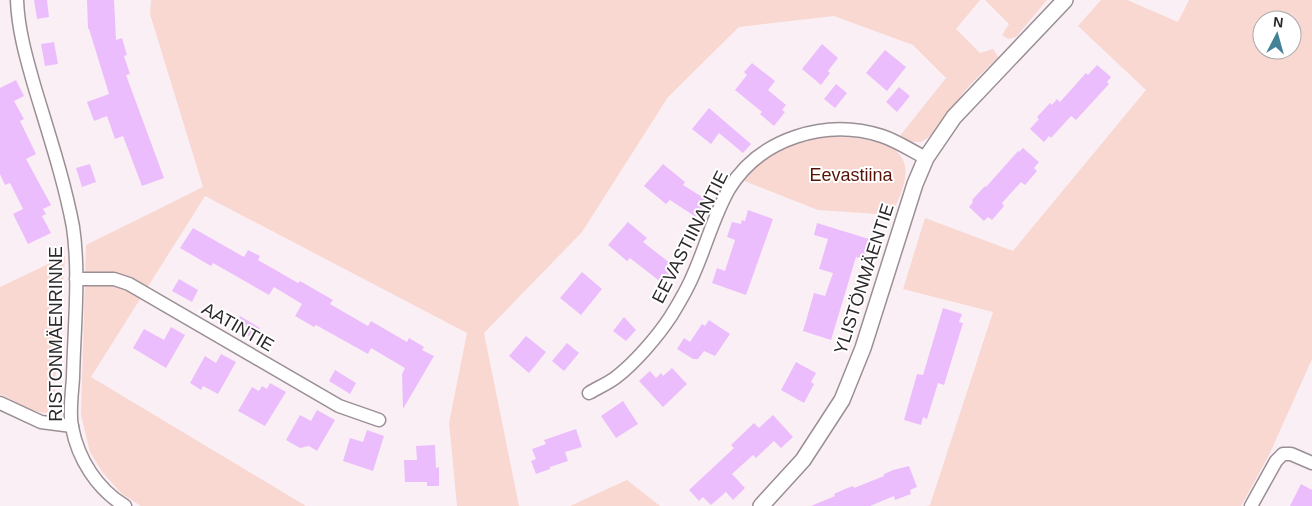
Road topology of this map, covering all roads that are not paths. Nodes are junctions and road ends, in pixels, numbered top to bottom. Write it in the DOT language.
graph roads {
  1 [pos="17,0"];
  2 [pos="1065,0"];
  3 [pos="926,158"];
  4 [pos="76,279"];
  5 [pos="589,393"];
  6 [pos="0,403"];
  7 [pos="379,420"];
  8 [pos="72,426"];
  9 [pos="1312,463"];
  10 [pos="125,506"];
  11 [pos="761,506"];
  12 [pos="1251,506"];
  1 -- 4 [label="street, RISTONMÄENRINNE"];
  2 -- 3 [label="street, YLISTÖNMÄENTIE"];
  3 -- 5 [label="street, EEVASTIINANTIE"];
  3 -- 11 [label="street, YLISTÖNMÄENTIE"];
  4 -- 7 [label="street, AATINTIE"];
  4 -- 8 [label="street, RISTONMÄENRINNE"];
  6 -- 8 [label="street"];
  8 -- 10 [label="street, RISTONMÄENRINNE"];
  9 -- 12 [label="street"];
}
